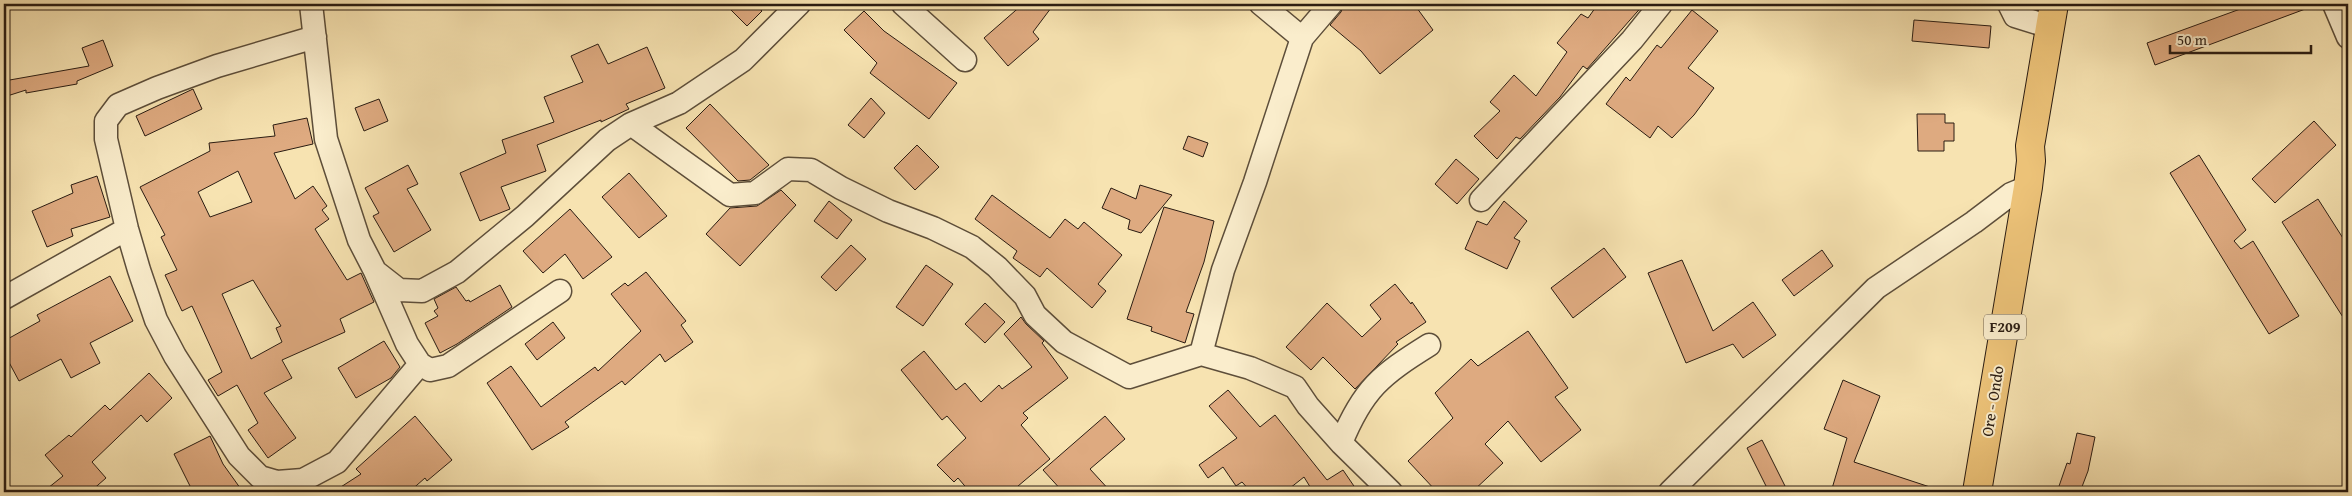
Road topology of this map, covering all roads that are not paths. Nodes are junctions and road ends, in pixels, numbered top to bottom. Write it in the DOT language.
graph roads {
  1 [pos="311,4"];
  2 [pos="799,4"];
  3 [pos="903,4"];
  4 [pos="1261,4"];
  5 [pos="1331,4"];
  6 [pos="1662,4"];
  7 [pos="2009,4"];
  8 [pos="2072,4"];
  9 [pos="2334,4"];
  10 [pos="2052,16"];
  11 [pos="314,37"];
  12 [pos="2348,37"];
  13 [pos="1302,38"];
  14 [pos="965,60"];
  15 [pos="630,124"];
  16 [pos="2030,174"];
  17 [pos="1481,200"];
  18 [pos="127,229"];
  19 [pos="376,272"];
  20 [pos="560,291"];
  21 [pos="4,298"];
  22 [pos="1429,344"];
  23 [pos="1202,354"];
  24 [pos="420,364"];
  25 [pos="1340,443"];
  26 [pos="1391,492"];
  27 [pos="1670,492"];
  28 [pos="1977,492"];
  1 -- 11 [label="street"];
  2 -- 15 [label="street"];
  3 -- 14 [label="street"];
  4 -- 13 [label="street"];
  5 -- 13 [label="street"];
  6 -- 17 [label="street"];
  7 -- 10 [label="street"];
  8 -- 16 [label="main road, F209"];
  9 -- 12 [label="street"];
  10 -- 16 [label="main road, F209"];
  11 -- 18 [label="street"];
  11 -- 19 [label="street"];
  13 -- 23 [label="street"];
  15 -- 19 [label="street"];
  15 -- 23 [label="street"];
  16 -- 27 [label="street"];
  16 -- 28 [label="main road, Ore - Ondo / F209"];
  18 -- 21 [label="street"];
  18 -- 24 [label="street"];
  19 -- 24 [label="street"];
  20 -- 24 [label="street"];
  22 -- 25 [label="street"];
  23 -- 25 [label="street"];
  25 -- 26 [label="street"];
}
